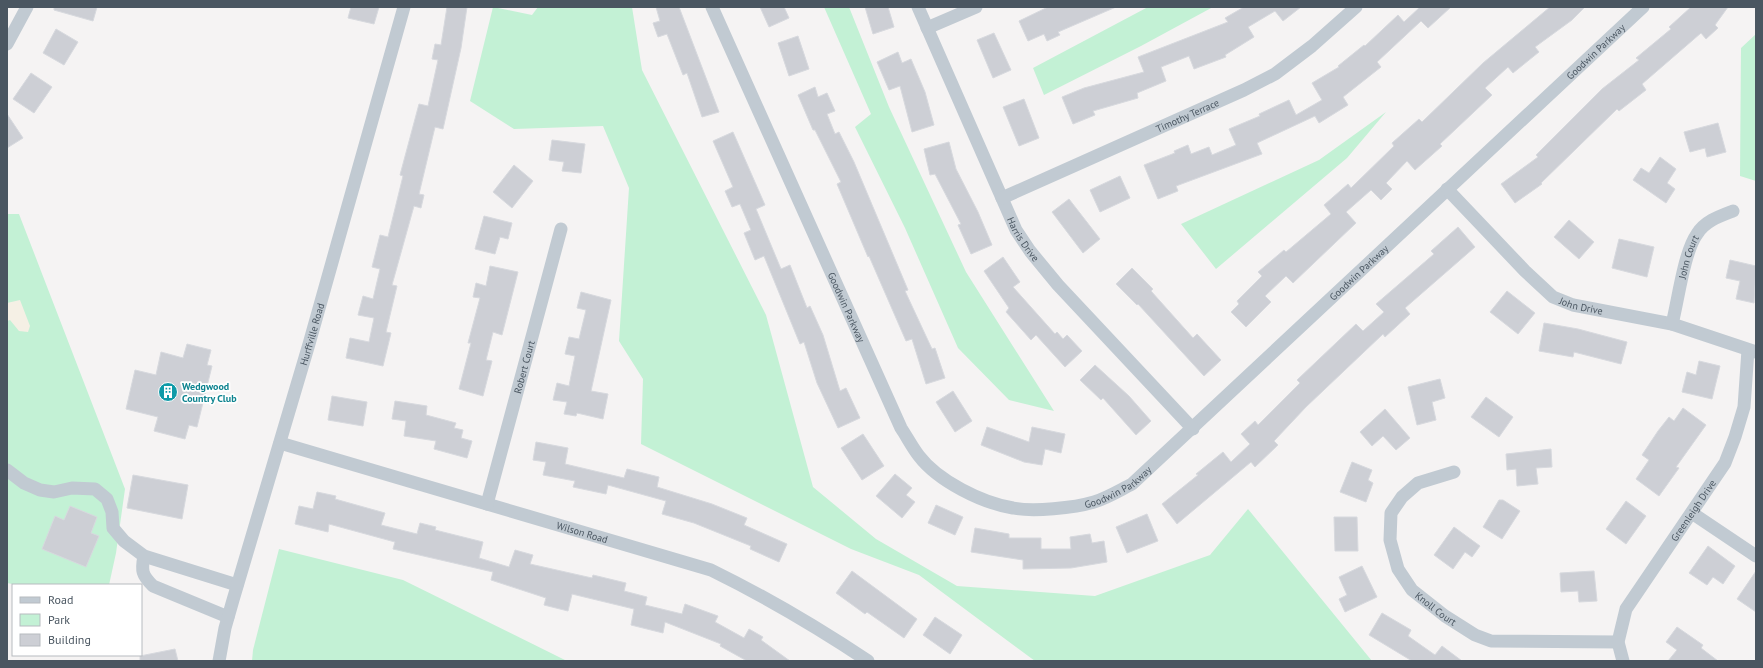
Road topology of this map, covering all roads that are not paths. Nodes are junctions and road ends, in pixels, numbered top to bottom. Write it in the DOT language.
graph roads {
  1 [pos="27,7"];
  2 [pos="404,7"];
  3 [pos="712,7"];
  4 [pos="918,7"];
  5 [pos="976,7"];
  6 [pos="1356,7"];
  7 [pos="1643,7"];
  8 [pos="928,28"];
  9 [pos="7,44"];
  10 [pos="1446,189"];
  11 [pos="1002,198"];
  12 [pos="1733,211"];
  13 [pos="561,229"];
  14 [pos="1672,324"];
  15 [pos="1752,351"];
  16 [pos="1193,428"];
  17 [pos="280,443"];
  18 [pos="7,470"];
  19 [pos="1454,472"];
  20 [pos="486,504"];
  21 [pos="1692,513"];
  22 [pos="144,556"];
  23 [pos="1756,556"];
  24 [pos="238,585"];
  25 [pos="228,617"];
  26 [pos="1618,642"];
  27 [pos="219,661"];
  28 [pos="868,661"];
  29 [pos="1623,661"];
  1 -- 9 [label="street"];
  2 -- 17 [label="street, Hurffville Road"];
  3 -- 16 [label="street, Goodwin Parkway"];
  4 -- 8 [label="street, Harris Drive"];
  5 -- 8 [label="street"];
  6 -- 11 [label="street, Timothy Terrace"];
  7 -- 10 [label="street, Goodwin Parkway"];
  8 -- 11 [label="street, Harris Drive"];
  10 -- 14 [label="street, John Drive"];
  10 -- 16 [label="street, Goodwin Parkway"];
  11 -- 16 [label="street, Harris Drive"];
  12 -- 14 [label="street, John Court"];
  13 -- 20 [label="street, Robert Court"];
  14 -- 15 [label="street, John Drive"];
  15 -- 21 [label="street, Greenleigh Drive"];
  17 -- 20 [label="street, Wilson Road"];
  17 -- 24 [label="street, Hurffville Road"];
  18 -- 22 [label="street"];
  19 -- 26 [label="street, Knoll Court"];
  20 -- 28 [label="street, Wilson Road"];
  21 -- 23 [label="street"];
  21 -- 26 [label="street, Greenleigh Drive"];
  22 -- 24 [label="street"];
  22 -- 25 [label="street"];
  24 -- 25 [label="street, Hurffville Road"];
  25 -- 27 [label="street, Hurffville Road"];
  26 -- 29 [label="street, Greenleigh Drive"];
}
